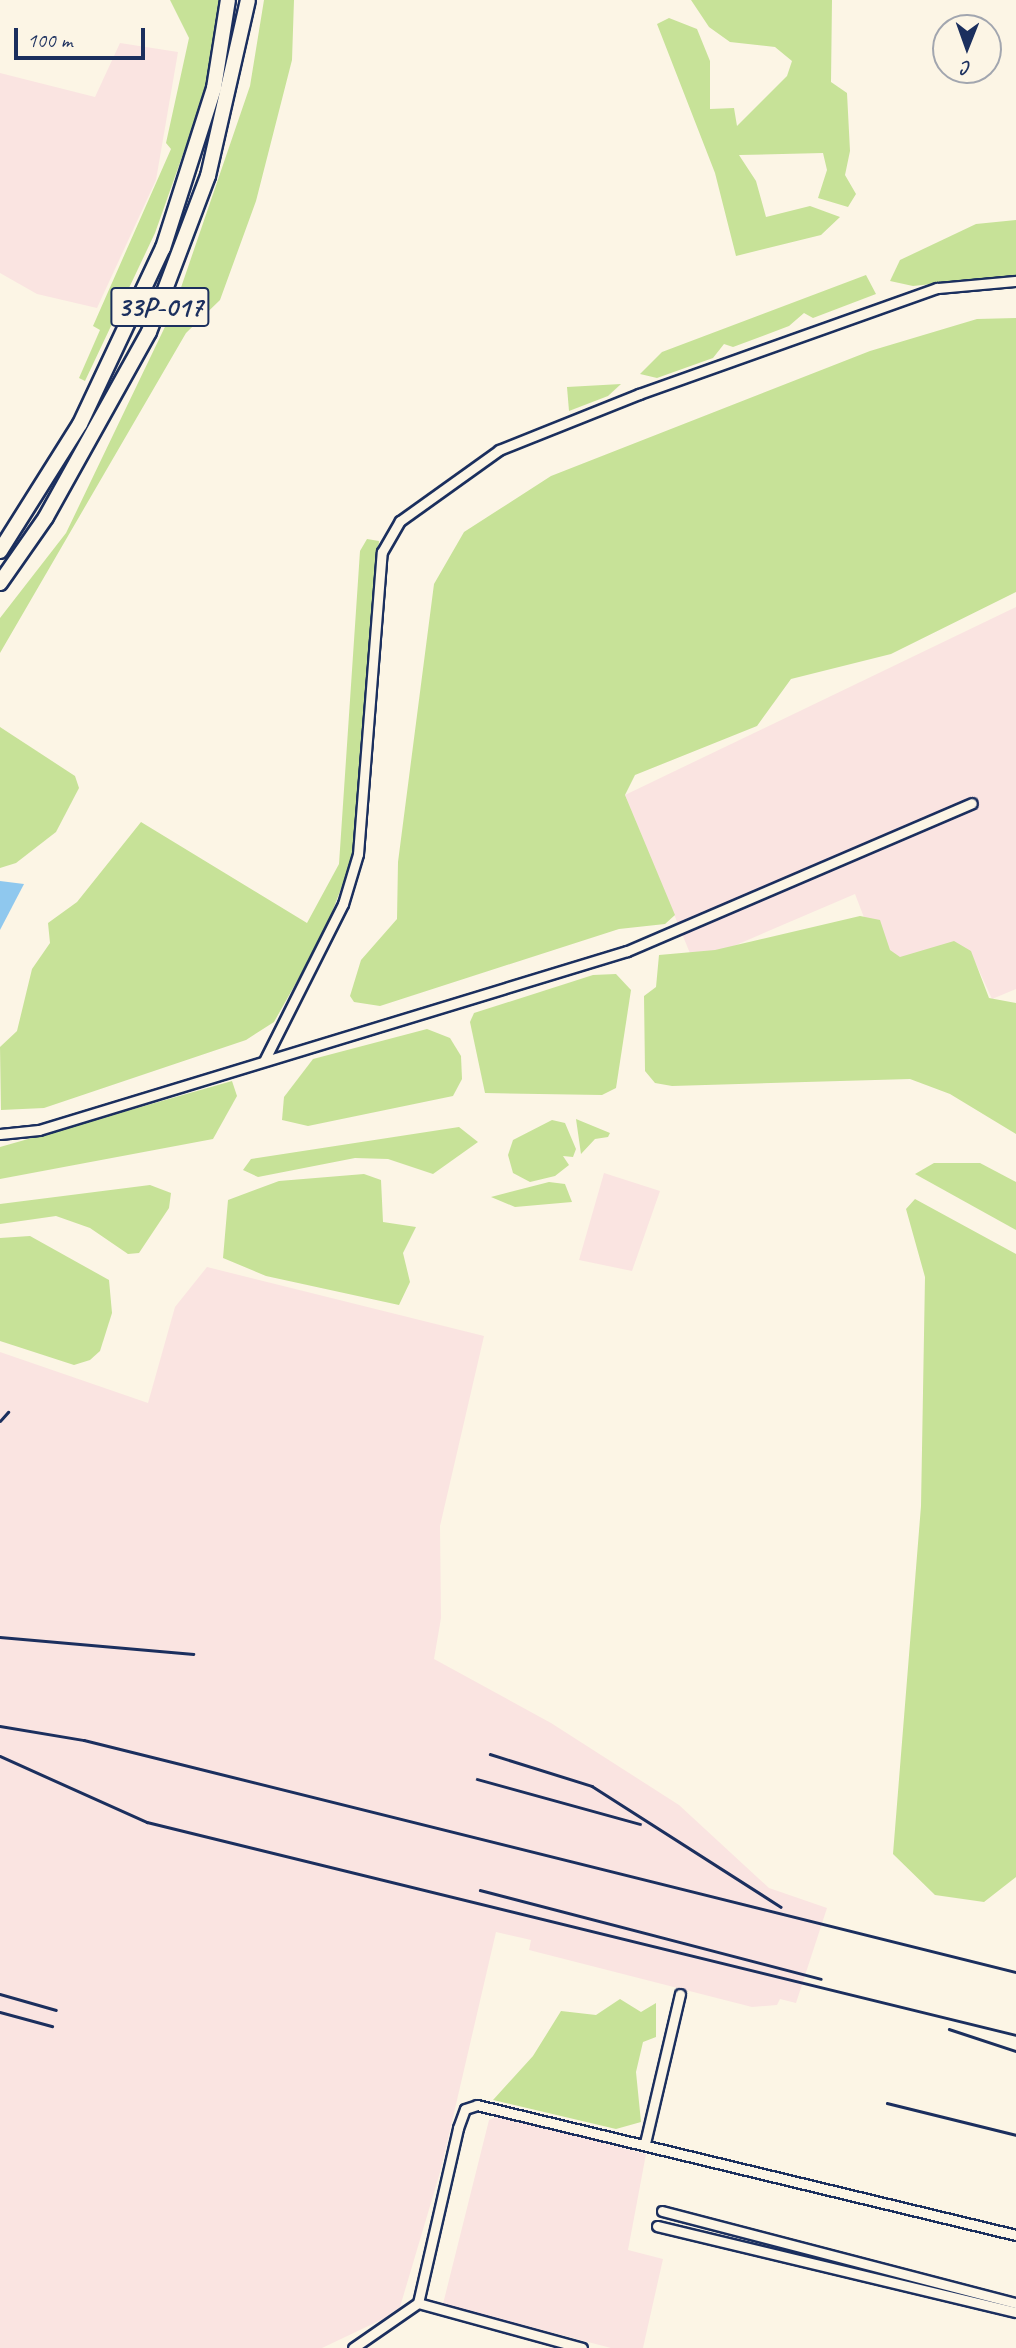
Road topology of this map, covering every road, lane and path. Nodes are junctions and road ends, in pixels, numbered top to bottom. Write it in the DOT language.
graph roads {
  1 [pos="228,0"];
  2 [pos="248,0"];
  3 [pos="1016,281"];
  4 [pos="0,551"];
  5 [pos="0,583"];
  6 [pos="972,803"];
  7 [pos="264,1060"];
  8 [pos="0,1134"];
  9 [pos="680,1994"];
  10 [pos="645,2143"];
  11 [pos="662,2211"];
  12 [pos="657,2226"];
  13 [pos="1016,2235"];
  14 [pos="418,2303"];
  15 [pos="1016,2304"];
  16 [pos="1016,2312"];
  17 [pos="353,2348"];
  18 [pos="582,2348"];
  1 -- 4 [label="highway, 33Р-017"];
  2 -- 5 [label="highway, 33Р-017"];
  3 -- 7 [label="street"];
  6 -- 7 [label="street"];
  7 -- 8 [label="street"];
  9 -- 10 [label="street"];
  10 -- 13 [label="street"];
  10 -- 14 [label="street"];
  11 -- 15 [label="street"];
  12 -- 16 [label="street"];
  14 -- 17 [label="street"];
  14 -- 18 [label="street"];
}
